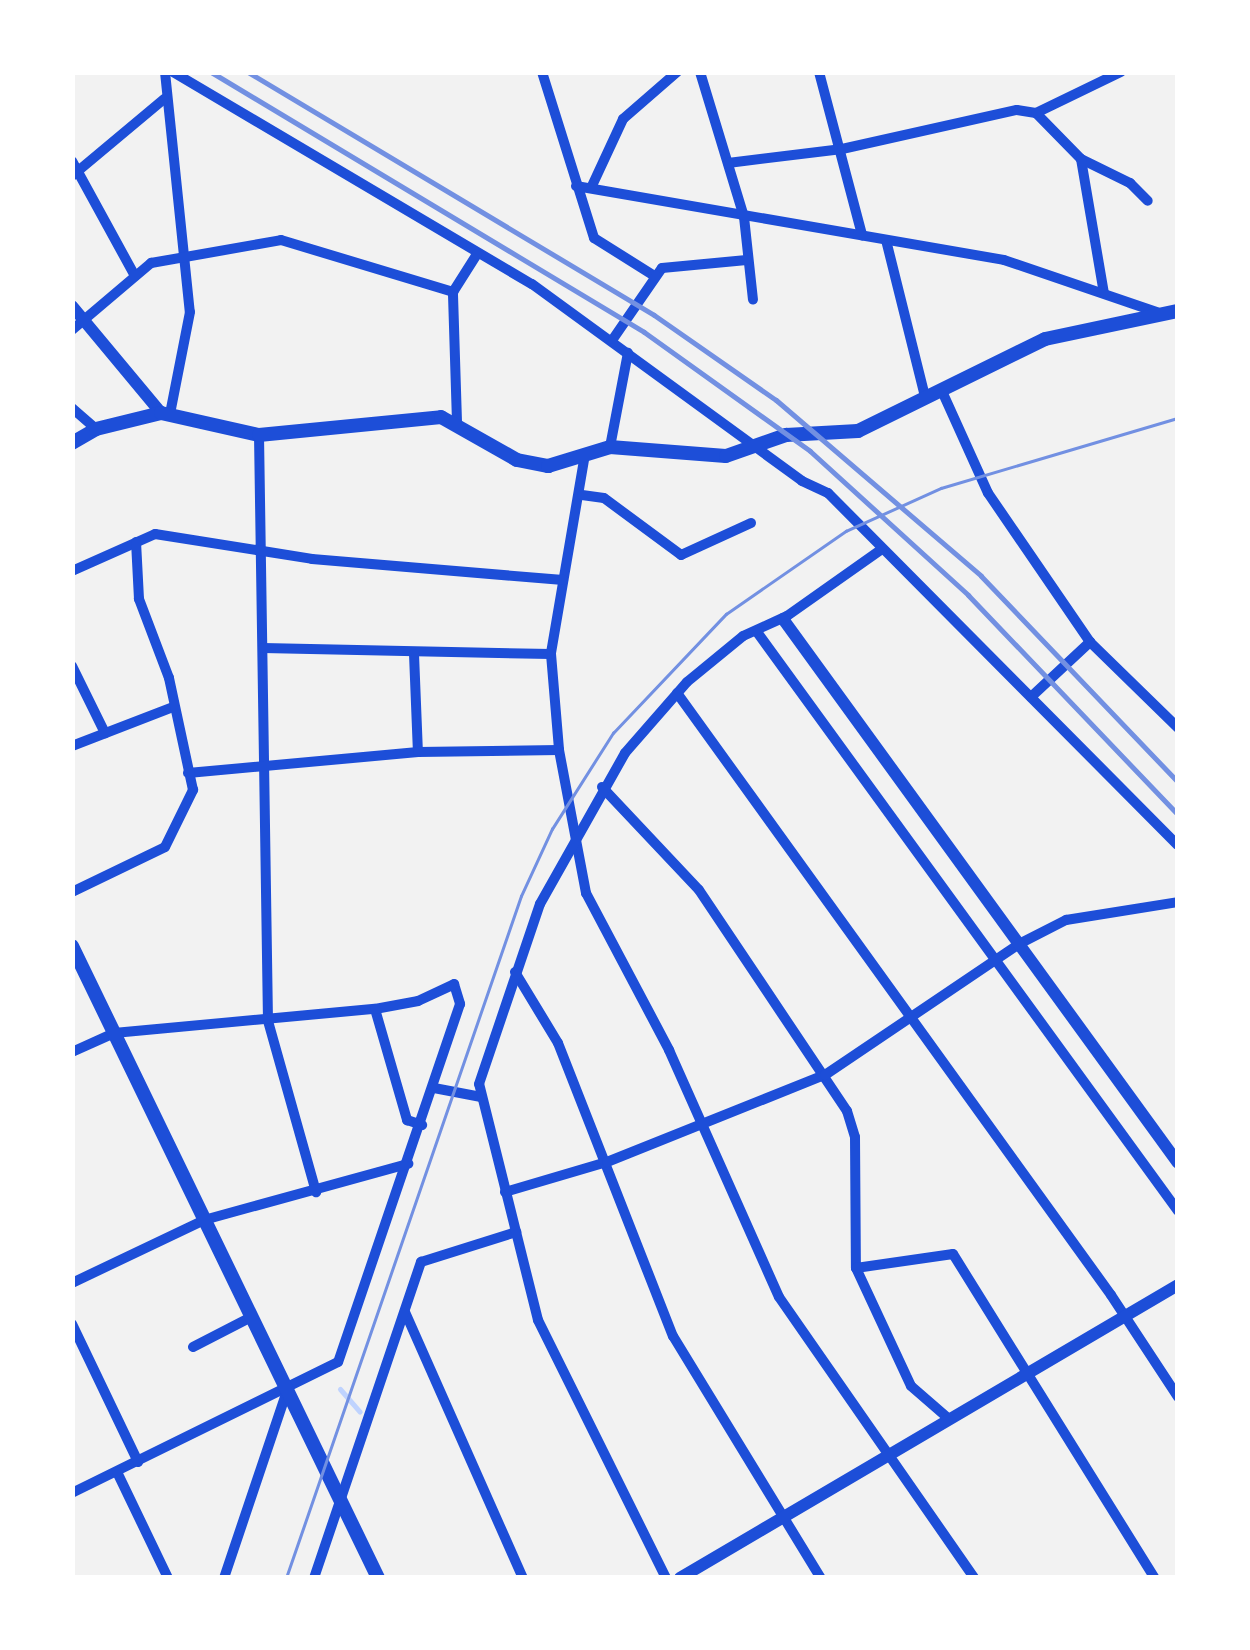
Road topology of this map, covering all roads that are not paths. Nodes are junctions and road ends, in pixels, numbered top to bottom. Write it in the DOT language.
graph roads {
  1 [pos="165,72"];
  2 [pos="173,72"];
  3 [pos="542,72"];
  4 [pos="676,72"];
  5 [pos="700,72"];
  6 [pos="819,72"];
  7 [pos="1121,72"];
  8 [pos="1100,77"];
  9 [pos="164,100"];
  10 [pos="1036,113"];
  11 [pos="842,149"];
  12 [pos="1081,159"];
  13 [pos="728,163"];
  14 [pos="75,169"];
  15 [pos="576,186"];
  16 [pos="591,188"];
  17 [pos="1148,202"];
  18 [pos="744,217"];
  19 [pos="862,235"];
  20 [pos="886,240"];
  21 [pos="476,254"];
  22 [pos="185,255"];
  23 [pos="747,260"];
  24 [pos="652,275"];
  25 [pos="135,276"];
  26 [pos="452,292"];
  27 [pos="1104,293"];
  28 [pos="752,300"];
  29 [pos="72,306"];
  30 [pos="1178,311"];
  31 [pos="1156,312"];
  32 [pos="84,320"];
  33 [pos="72,330"];
  34 [pos="613,339"];
  35 [pos="628,353"];
  36 [pos="941,389"];
  37 [pos="924,398"];
  38 [pos="72,408"];
  39 [pos="165,413"];
  40 [pos="457,422"];
  41 [pos="96,429"];
  42 [pos="259,435"];
  43 [pos="72,442"];
  44 [pos="610,447"];
  45 [pos="760,449"];
  46 [pos="584,460"];
  47 [pos="582,496"];
  48 [pos="751,522"];
  49 [pos="136,542"];
  50 [pos="882,549"];
  51 [pos="263,552"];
  52 [pos="72,571"];
  53 [pos="563,580"];
  54 [pos="783,619"];
  55 [pos="757,632"];
  56 [pos="1090,642"];
  57 [pos="263,648"];
  58 [pos="414,654"];
  59 [pos="551,654"];
  60 [pos="72,666"];
  61 [pos="677,693"];
  62 [pos="1031,697"];
  63 [pos="173,708"];
  64 [pos="1178,728"];
  65 [pos="104,733"];
  66 [pos="72,746"];
  67 [pos="559,750"];
  68 [pos="418,752"];
  69 [pos="269,763"];
  70 [pos="188,773"];
  71 [pos="602,786"];
  72 [pos="576,832"];
  73 [pos="1178,845"];
  74 [pos="72,892"];
  75 [pos="1178,902"];
  76 [pos="1019,944"];
  77 [pos="72,946"];
  78 [pos="994,960"];
  79 [pos="515,972"];
  80 [pos="375,1009"];
  81 [pos="910,1020"];
  82 [pos="268,1021"];
  83 [pos="114,1033"];
  84 [pos="72,1052"];
  85 [pos="825,1075"];
  86 [pos="434,1088"];
  87 [pos="481,1097"];
  88 [pos="422,1126"];
  89 [pos="702,1126"];
  90 [pos="607,1162"];
  91 [pos="1178,1162"];
  92 [pos="408,1164"];
  93 [pos="316,1192"];
  94 [pos="505,1192"];
  95 [pos="1178,1212"];
  96 [pos="204,1220"];
  97 [pos="516,1232"];
  98 [pos="856,1268"];
  99 [pos="72,1283"];
  100 [pos="1178,1285"];
  101 [pos="405,1312"];
  102 [pos="1124,1316"];
  103 [pos="251,1317"];
  104 [pos="72,1324"];
  105 [pos="193,1346"];
  106 [pos="1026,1374"];
  107 [pos="286,1391"];
  108 [pos="1178,1397"];
  109 [pos="950,1419"];
  110 [pos="887,1457"];
  111 [pos="138,1462"];
  112 [pos="117,1472"];
  113 [pos="72,1493"];
  114 [pos="340,1500"];
  115 [pos="784,1517"];
  116 [pos="168,1578"];
  117 [pos="224,1578"];
  118 [pos="314,1578"];
  119 [pos="378,1578"];
  120 [pos="522,1578"];
  121 [pos="666,1578"];
  122 [pos="680,1578"];
  123 [pos="821,1578"];
  124 [pos="974,1578"];
  125 [pos="1155,1578"];
  1 -- 9 [label="street"];
  2 -- 21 [label="street"];
  3 -- 15 [label="street"];
  4 -- 16 [label="street"];
  5 -- 13 [label="street"];
  6 -- 11 [label="street"];
  7 -- 8 [label="street"];
  8 -- 10 [label="street"];
  9 -- 14 [label="street"];
  9 -- 22 [label="street"];
  10 -- 11 [label="street"];
  10 -- 12 [label="street"];
  11 -- 13 [label="street"];
  11 -- 19 [label="street"];
  12 -- 17 [label="street"];
  12 -- 27 [label="street"];
  13 -- 18 [label="street"];
  14 -- 25 [label="street"];
  15 -- 16 [label="street"];
  15 -- 24 [label="street"];
  16 -- 18 [label="street"];
  18 -- 19 [label="street"];
  18 -- 23 [label="street"];
  19 -- 20 [label="street"];
  20 -- 27 [label="street"];
  20 -- 37 [label="street"];
  21 -- 26 [label="street"];
  21 -- 34 [label="street"];
  22 -- 25 [label="street"];
  22 -- 26 [label="street"];
  22 -- 39 [label="street"];
  23 -- 24 [label="street"];
  23 -- 28 [label="street"];
  24 -- 34 [label="street"];
  25 -- 32 [label="street"];
  26 -- 40 [label="street"];
  27 -- 31 [label="street"];
  29 -- 32 [label="street"];
  30 -- 31 [label="main road"];
  31 -- 36 [label="main road"];
  32 -- 33 [label="street"];
  32 -- 39 [label="street"];
  34 -- 35 [label="street"];
  35 -- 44 [label="street"];
  35 -- 45 [label="street"];
  36 -- 37 [label="main road"];
  36 -- 56 [label="street"];
  37 -- 45 [label="main road"];
  38 -- 41 [label="street"];
  39 -- 41 [label="main road"];
  39 -- 42 [label="main road"];
  40 -- 42 [label="main road"];
  40 -- 46 [label="main road"];
  41 -- 43 [label="main road"];
  42 -- 51 [label="street"];
  44 -- 45 [label="main road"];
  44 -- 46 [label="main road"];
  45 -- 50 [label="street"];
  46 -- 47 [label="street"];
  47 -- 48 [label="street"];
  47 -- 53 [label="street"];
  49 -- 51 [label="street"];
  49 -- 52 [label="street"];
  49 -- 63 [label="street"];
  50 -- 54 [label="street"];
  50 -- 62 [label="street"];
  51 -- 53 [label="street"];
  51 -- 57 [label="street"];
  53 -- 59 [label="street"];
  54 -- 55 [label="street"];
  54 -- 76 [label="street"];
  55 -- 61 [label="street"];
  55 -- 78 [label="street"];
  56 -- 62 [label="street"];
  56 -- 64 [label="street"];
  57 -- 58 [label="street"];
  57 -- 69 [label="street"];
  58 -- 59 [label="street"];
  58 -- 68 [label="street"];
  59 -- 67 [label="street"];
  60 -- 65 [label="street"];
  61 -- 71 [label="street"];
  61 -- 81 [label="street"];
  62 -- 73 [label="street"];
  63 -- 65 [label="street"];
  63 -- 70 [label="street"];
  65 -- 66 [label="street"];
  67 -- 68 [label="street"];
  67 -- 72 [label="street"];
  68 -- 69 [label="street"];
  69 -- 70 [label="street"];
  69 -- 82 [label="street"];
  70 -- 74 [label="street"];
  71 -- 72 [label="street"];
  71 -- 85 [label="street"];
  72 -- 79 [label="street"];
  72 -- 89 [label="street"];
  75 -- 76 [label="street"];
  76 -- 78 [label="street"];
  76 -- 91 [label="street"];
  77 -- 83 [label="main road"];
  78 -- 81 [label="street"];
  78 -- 95 [label="street"];
  79 -- 87 [label="street"];
  79 -- 90 [label="street"];
  80 -- 82 [label="street"];
  80 -- 86 [label="street"];
  80 -- 88 [label="street"];
  81 -- 85 [label="street"];
  81 -- 102 [label="street"];
  82 -- 83 [label="street"];
  82 -- 93 [label="street"];
  83 -- 84 [label="street"];
  83 -- 96 [label="main road"];
  85 -- 89 [label="street"];
  85 -- 98 [label="street"];
  86 -- 87 [label="street"];
  86 -- 88 [label="street"];
  87 -- 94 [label="street"];
  88 -- 92 [label="street"];
  89 -- 90 [label="street"];
  89 -- 110 [label="street"];
  90 -- 94 [label="street"];
  90 -- 115 [label="street"];
  92 -- 93 [label="street"];
  92 -- 107 [label="street"];
  93 -- 96 [label="street"];
  94 -- 97 [label="street"];
  96 -- 99 [label="street"];
  96 -- 103 [label="main road"];
  97 -- 101 [label="street"];
  97 -- 121 [label="street"];
  98 -- 106 [label="street"];
  98 -- 109 [label="street"];
  100 -- 102 [label="street"];
  101 -- 114 [label="street"];
  101 -- 120 [label="street"];
  102 -- 106 [label="street"];
  102 -- 108 [label="street"];
  103 -- 105 [label="street"];
  103 -- 107 [label="main road"];
  104 -- 111 [label="street"];
  106 -- 109 [label="street"];
  106 -- 125 [label="street"];
  107 -- 111 [label="street"];
  107 -- 114 [label="main road"];
  107 -- 117 [label="street"];
  109 -- 110 [label="street"];
  110 -- 115 [label="street"];
  110 -- 124 [label="street"];
  111 -- 112 [label="street"];
  112 -- 113 [label="street"];
  112 -- 116 [label="street"];
  114 -- 118 [label="street"];
  114 -- 119 [label="main road"];
  115 -- 122 [label="street"];
  115 -- 123 [label="street"];
}
